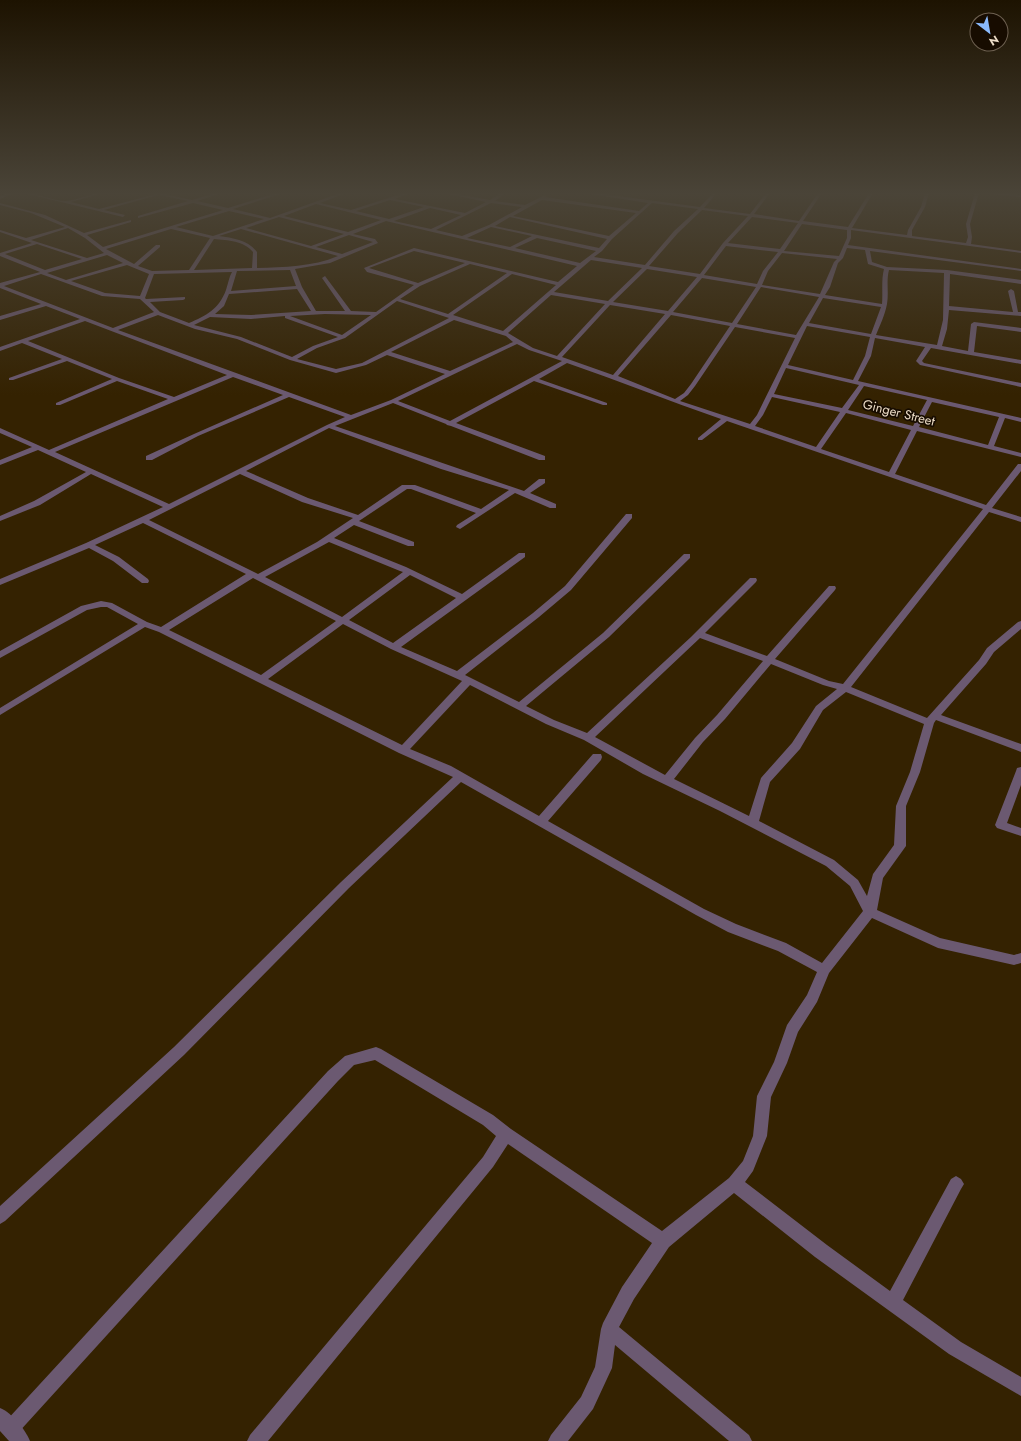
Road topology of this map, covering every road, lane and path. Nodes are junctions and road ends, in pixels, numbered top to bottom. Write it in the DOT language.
graph roads {
  1 [pos="14,260"];
  2 [pos="83,260"];
  3 [pos="123,260"];
  4 [pos="142,260"];
  5 [pos="199,260"];
  6 [pos="255,260"];
  7 [pos="332,260"];
  8 [pos="386,260"];
  9 [pos="457,260"];
  10 [pos="560,260"];
  11 [pos="587,260"];
  12 [pos="604,260"];
  13 [pos="652,260"];
  14 [pos="713,260"];
  15 [pos="774,260"];
  16 [pos="838,260"];
  17 [pos="869,260"];
  18 [pos="992,260"];
  19 [pos="129,263"];
  20 [pos="468,263"];
  21 [pos="581,265"];
  22 [pos="135,266"];
  23 [pos="646,267"];
  24 [pos="292,268"];
  25 [pos="887,268"];
  26 [pos="235,270"];
  27 [pos="254,270"];
  28 [pos="1021,270"];
  29 [pos="43,272"];
  30 [pos="190,272"];
  31 [pos="947,272"];
  32 [pos="152,273"];
  33 [pos="510,273"];
  34 [pos="701,276"];
  35 [pos="325,278"];
  36 [pos="67,281"];
  37 [pos="1021,282"];
  38 [pos="559,284"];
  39 [pos="418,285"];
  40 [pos="0,286"];
  41 [pos="759,286"];
  42 [pos="299,287"];
  43 [pos="1011,291"];
  44 [pos="228,293"];
  45 [pos="550,293"];
  46 [pos="822,296"];
  47 [pos="183,298"];
  48 [pos="396,299"];
  49 [pos="144,300"];
  50 [pos="610,302"];
  51 [pos="46,304"];
  52 [pos="884,306"];
  53 [pos="948,308"];
  54 [pos="158,313"];
  55 [pos="315,313"];
  56 [pos="349,313"];
  57 [pos="670,313"];
  58 [pos="377,314"];
  59 [pos="1018,314"];
  60 [pos="211,316"];
  61 [pos="282,316"];
  62 [pos="450,317"];
  63 [pos="0,318"];
  64 [pos="85,319"];
  65 [pos="734,324"];
  66 [pos="805,324"];
  67 [pos="189,325"];
  68 [pos="112,330"];
  69 [pos="1021,330"];
  70 [pos="503,334"];
  71 [pos="873,336"];
  72 [pos="343,337"];
  73 [pos="798,337"];
  74 [pos="22,341"];
  75 [pos="517,342"];
  76 [pos="929,346"];
  77 [pos="939,348"];
  78 [pos="0,349"];
  79 [pos="385,352"];
  80 [pos="971,353"];
  81 [pos="559,357"];
  82 [pos="68,359"];
  83 [pos="292,359"];
  84 [pos="567,360"];
  85 [pos="1021,362"];
  86 [pos="784,366"];
  87 [pos="234,374"];
  88 [pos="452,374"];
  89 [pos="614,377"];
  90 [pos="116,379"];
  91 [pos="534,379"];
  92 [pos="11,380"];
  93 [pos="855,381"];
  94 [pos="863,383"];
  95 [pos="1021,384"];
  96 [pos="290,394"];
  97 [pos="771,395"];
  98 [pos="173,399"];
  99 [pos="930,400"];
  100 [pos="675,401"];
  101 [pos="393,402"];
  102 [pos="58,404"];
  103 [pos="604,404"];
  104 [pos="845,411"];
  105 [pos="1003,416"];
  106 [pos="350,417"];
  107 [pos="725,418"];
  108 [pos="1021,420"];
  109 [pos="449,424"];
  110 [pos="329,426"];
  111 [pos="752,427"];
  112 [pos="914,429"];
  113 [pos="0,430"];
  114 [pos="700,439"];
  115 [pos="38,447"];
  116 [pos="990,447"];
  117 [pos="818,449"];
  118 [pos="49,452"];
  119 [pos="1021,455"];
  120 [pos="149,458"];
  121 [pos="542,458"];
  122 [pos="0,463"];
  123 [pos="1021,466"];
  124 [pos="92,471"];
  125 [pos="240,471"];
  126 [pos="891,475"];
  127 [pos="542,481"];
  128 [pos="514,490"];
  129 [pos="524,494"];
  130 [pos="553,506"];
  131 [pos="169,507"];
  132 [pos="986,509"];
  133 [pos="481,512"];
  134 [pos="628,516"];
  135 [pos="0,519"];
  136 [pos="143,520"];
  137 [pos="356,520"];
  138 [pos="1021,520"];
  139 [pos="460,527"];
  140 [pos="329,539"];
  141 [pos="411,544"];
  142 [pos="89,545"];
  143 [pos="522,555"];
  144 [pos="687,556"];
  145 [pos="409,572"];
  146 [pos="256,576"];
  147 [pos="753,580"];
  148 [pos="145,581"];
  149 [pos="0,582"];
  150 [pos="832,588"];
  151 [pos="462,598"];
  152 [pos="343,620"];
  153 [pos="144,624"];
  154 [pos="1021,624"];
  155 [pos="162,630"];
  156 [pos="699,634"];
  157 [pos="394,647"];
  158 [pos="0,655"];
  159 [pos="770,660"];
  160 [pos="458,675"];
  161 [pos="261,680"];
  162 [pos="469,680"];
  163 [pos="845,688"];
  164 [pos="520,706"];
  165 [pos="0,712"];
  166 [pos="932,719"];
  167 [pos="588,738"];
  168 [pos="1021,748"];
  169 [pos="403,750"];
  170 [pos="597,757"];
  171 [pos="1021,771"];
  172 [pos="460,777"];
  173 [pos="667,780"];
  174 [pos="540,822"];
  175 [pos="753,823"];
  176 [pos="1021,832"];
  177 [pos="870,912"];
  178 [pos="1021,958"];
  179 [pos="824,970"];
  180 [pos="506,1134"];
  181 [pos="734,1183"];
  182 [pos="956,1184"];
  183 [pos="0,1216"];
  184 [pos="663,1240"];
  185 [pos="892,1303"];
  186 [pos="609,1329"];
  187 [pos="1021,1387"];
  188 [pos="11,1429"];
  189 [pos="256,1441"];
  190 [pos="557,1441"];
  191 [pos="743,1441"];
  1 -- 29 [label="street"];
  2 -- 29 [label="street"];
  3 -- 19 [label="street"];
  4 -- 22 [label="street"];
  5 -- 30 [label="street"];
  6 -- 27 [label="street"];
  7 -- 24 [label="street"];
  8 -- 39 [label="street"];
  9 -- 20 [label="street"];
  10 -- 21 [label="street"];
  11 -- 21 [label="street"];
  12 -- 23 [label="street"];
  13 -- 23 [label="street"];
  14 -- 34 [label="street"];
  15 -- 41 [label="street"];
  16 -- 46 [label="street"];
  17 -- 25 [label="street"];
  18 -- 28 [label="street"];
  19 -- 22 [label="street"];
  19 -- 36 [label="street"];
  20 -- 33 [label="street"];
  20 -- 39 [label="street"];
  21 -- 38 [label="street"];
  22 -- 32 [label="street"];
  23 -- 34 [label="street"];
  23 -- 50 [label="street"];
  24 -- 27 [label="street"];
  24 -- 42 [label="street"];
  25 -- 31 [label="street"];
  25 -- 52 [label="street"];
  26 -- 27 [label="street"];
  26 -- 30 [label="street"];
  26 -- 44 [label="street"];
  29 -- 36 [label="street"];
  29 -- 40 [label="street"];
  30 -- 32 [label="street"];
  31 -- 37 [label="street"];
  31 -- 53 [label="street"];
  32 -- 49 [label="street"];
  33 -- 38 [label="street"];
  33 -- 62 [label="street"];
  34 -- 41 [label="street"];
  34 -- 57 [label="street"];
  35 -- 56 [label="street"];
  36 -- 49 [label="street"];
  38 -- 45 [label="street"];
  39 -- 48 [label="street"];
  40 -- 51 [label="street"];
  41 -- 46 [label="street"];
  41 -- 65 [label="street"];
  42 -- 44 [label="street"];
  42 -- 55 [label="street"];
  43 -- 59 [label="street"];
  44 -- 60 [label="street"];
  45 -- 50 [label="street"];
  45 -- 70 [label="street"];
  46 -- 52 [label="street"];
  46 -- 66 [label="street"];
  47 -- 49 [label="street"];
  48 -- 58 [label="street"];
  48 -- 62 [label="street"];
  49 -- 54 [label="street"];
  50 -- 57 [label="street"];
  50 -- 81 [label="street"];
  51 -- 63 [label="street"];
  51 -- 64 [label="street"];
  52 -- 71 [label="street"];
  53 -- 59 [label="street"];
  53 -- 77 [label="street"];
  54 -- 67 [label="street"];
  54 -- 68 [label="street"];
  55 -- 56 [label="street"];
  55 -- 61 [label="street"];
  56 -- 58 [label="street"];
  57 -- 65 [label="street"];
  57 -- 89 [label="street"];
  58 -- 72 [label="street"];
  60 -- 61 [label="street"];
  60 -- 67 [label="street"];
  61 -- 72 [label="street"];
  62 -- 70 [label="street"];
  62 -- 79 [label="street"];
  64 -- 68 [label="street"];
  64 -- 74 [label="street"];
  65 -- 73 [label="street"];
  65 -- 100 [label="street"];
  66 -- 71 [label="street"];
  66 -- 73 [label="street"];
  67 -- 83 [label="street"];
  68 -- 87 [label="street"];
  69 -- 80 [label="street"];
  70 -- 75 [label="street"];
  71 -- 76 [label="street"];
  71 -- 93 [label="street"];
  72 -- 83 [label="street"];
  73 -- 86 [label="street"];
  74 -- 78 [label="street"];
  74 -- 82 [label="street"];
  75 -- 81 [label="street"];
  75 -- 88 [label="street"];
  76 -- 77 [label="street"];
  76 -- 95 [label="street"];
  77 -- 80 [label="street"];
  79 -- 83 [label="street"];
  79 -- 88 [label="street"];
  80 -- 85 [label="street"];
  81 -- 84 [label="street"];
  82 -- 90 [label="street"];
  82 -- 92 [label="street"];
  84 -- 89 [label="street"];
  84 -- 91 [label="street"];
  86 -- 93 [label="street"];
  86 -- 97 [label="street"];
  87 -- 96 [label="street"];
  87 -- 98 [label="street"];
  88 -- 101 [label="street"];
  89 -- 100 [label="street"];
  90 -- 98 [label="street"];
  90 -- 102 [label="street"];
  91 -- 103 [label="street"];
  91 -- 109 [label="street"];
  93 -- 94 [label="street"];
  94 -- 99 [label="street"];
  94 -- 104 [label="street"];
  96 -- 106 [label="street"];
  96 -- 120 [label="street"];
  97 -- 104 [label="street, Ginger Street"];
  97 -- 111 [label="street"];
  98 -- 118 [label="street"];
  99 -- 105 [label="street"];
  99 -- 112 [label="street"];
  100 -- 107 [label="street"];
  101 -- 106 [label="street"];
  101 -- 109 [label="street"];
  104 -- 112 [label="street, Ginger Street"];
  104 -- 117 [label="street"];
  105 -- 108 [label="street"];
  105 -- 116 [label="street"];
  106 -- 110 [label="street"];
  107 -- 111 [label="street"];
  107 -- 114 [label="street"];
  109 -- 121 [label="street"];
  110 -- 125 [label="street"];
  110 -- 128 [label="street"];
  111 -- 117 [label="street"];
  112 -- 116 [label="street, Ginger Street"];
  112 -- 126 [label="street"];
  113 -- 115 [label="street"];
  115 -- 118 [label="street"];
  115 -- 122 [label="street"];
  116 -- 119 [label="street, Ginger Street"];
  117 -- 126 [label="street"];
  118 -- 124 [label="street"];
  123 -- 132 [label="street"];
  124 -- 131 [label="street"];
  124 -- 135 [label="street"];
  125 -- 131 [label="street"];
  125 -- 137 [label="street"];
  126 -- 132 [label="street"];
  127 -- 129 [label="street"];
  128 -- 129 [label="street"];
  128 -- 133 [label="street"];
  129 -- 130 [label="street"];
  131 -- 136 [label="street"];
  132 -- 138 [label="street"];
  132 -- 163 [label="street"];
  133 -- 137 [label="street"];
  133 -- 139 [label="street"];
  134 -- 160 [label="street"];
  136 -- 142 [label="street"];
  136 -- 146 [label="street"];
  137 -- 140 [label="street"];
  137 -- 141 [label="street"];
  140 -- 145 [label="street"];
  140 -- 146 [label="street"];
  142 -- 148 [label="street"];
  142 -- 149 [label="street"];
  143 -- 151 [label="street"];
  144 -- 164 [label="street"];
  145 -- 151 [label="street"];
  145 -- 152 [label="street"];
  146 -- 152 [label="street"];
  146 -- 155 [label="street"];
  147 -- 156 [label="street"];
  150 -- 159 [label="street"];
  151 -- 157 [label="street"];
  152 -- 157 [label="street"];
  152 -- 161 [label="street"];
  153 -- 155 [label="street"];
  153 -- 158 [label="street"];
  153 -- 165 [label="street"];
  154 -- 166 [label="street"];
  155 -- 161 [label="street"];
  156 -- 159 [label="street"];
  156 -- 167 [label="street"];
  157 -- 160 [label="street"];
  159 -- 163 [label="street"];
  159 -- 173 [label="street"];
  160 -- 162 [label="street"];
  161 -- 169 [label="street"];
  162 -- 164 [label="street"];
  162 -- 169 [label="street"];
  163 -- 166 [label="street"];
  163 -- 175 [label="street"];
  164 -- 167 [label="street"];
  166 -- 168 [label="street"];
  166 -- 177 [label="street"];
  167 -- 173 [label="street"];
  169 -- 172 [label="street"];
  170 -- 174 [label="street"];
  171 -- 176 [label="street"];
  172 -- 174 [label="street"];
  172 -- 183 [label="street"];
  173 -- 175 [label="street"];
  174 -- 179 [label="street"];
  175 -- 177 [label="street"];
  177 -- 178 [label="street"];
  177 -- 179 [label="street"];
  179 -- 181 [label="street"];
  180 -- 184 [label="street"];
  180 -- 188 [label="street"];
  180 -- 189 [label="street"];
  181 -- 184 [label="street"];
  181 -- 185 [label="street"];
  182 -- 185 [label="street"];
  184 -- 186 [label="street"];
  185 -- 187 [label="street"];
  186 -- 190 [label="street"];
  186 -- 191 [label="street"];
}
